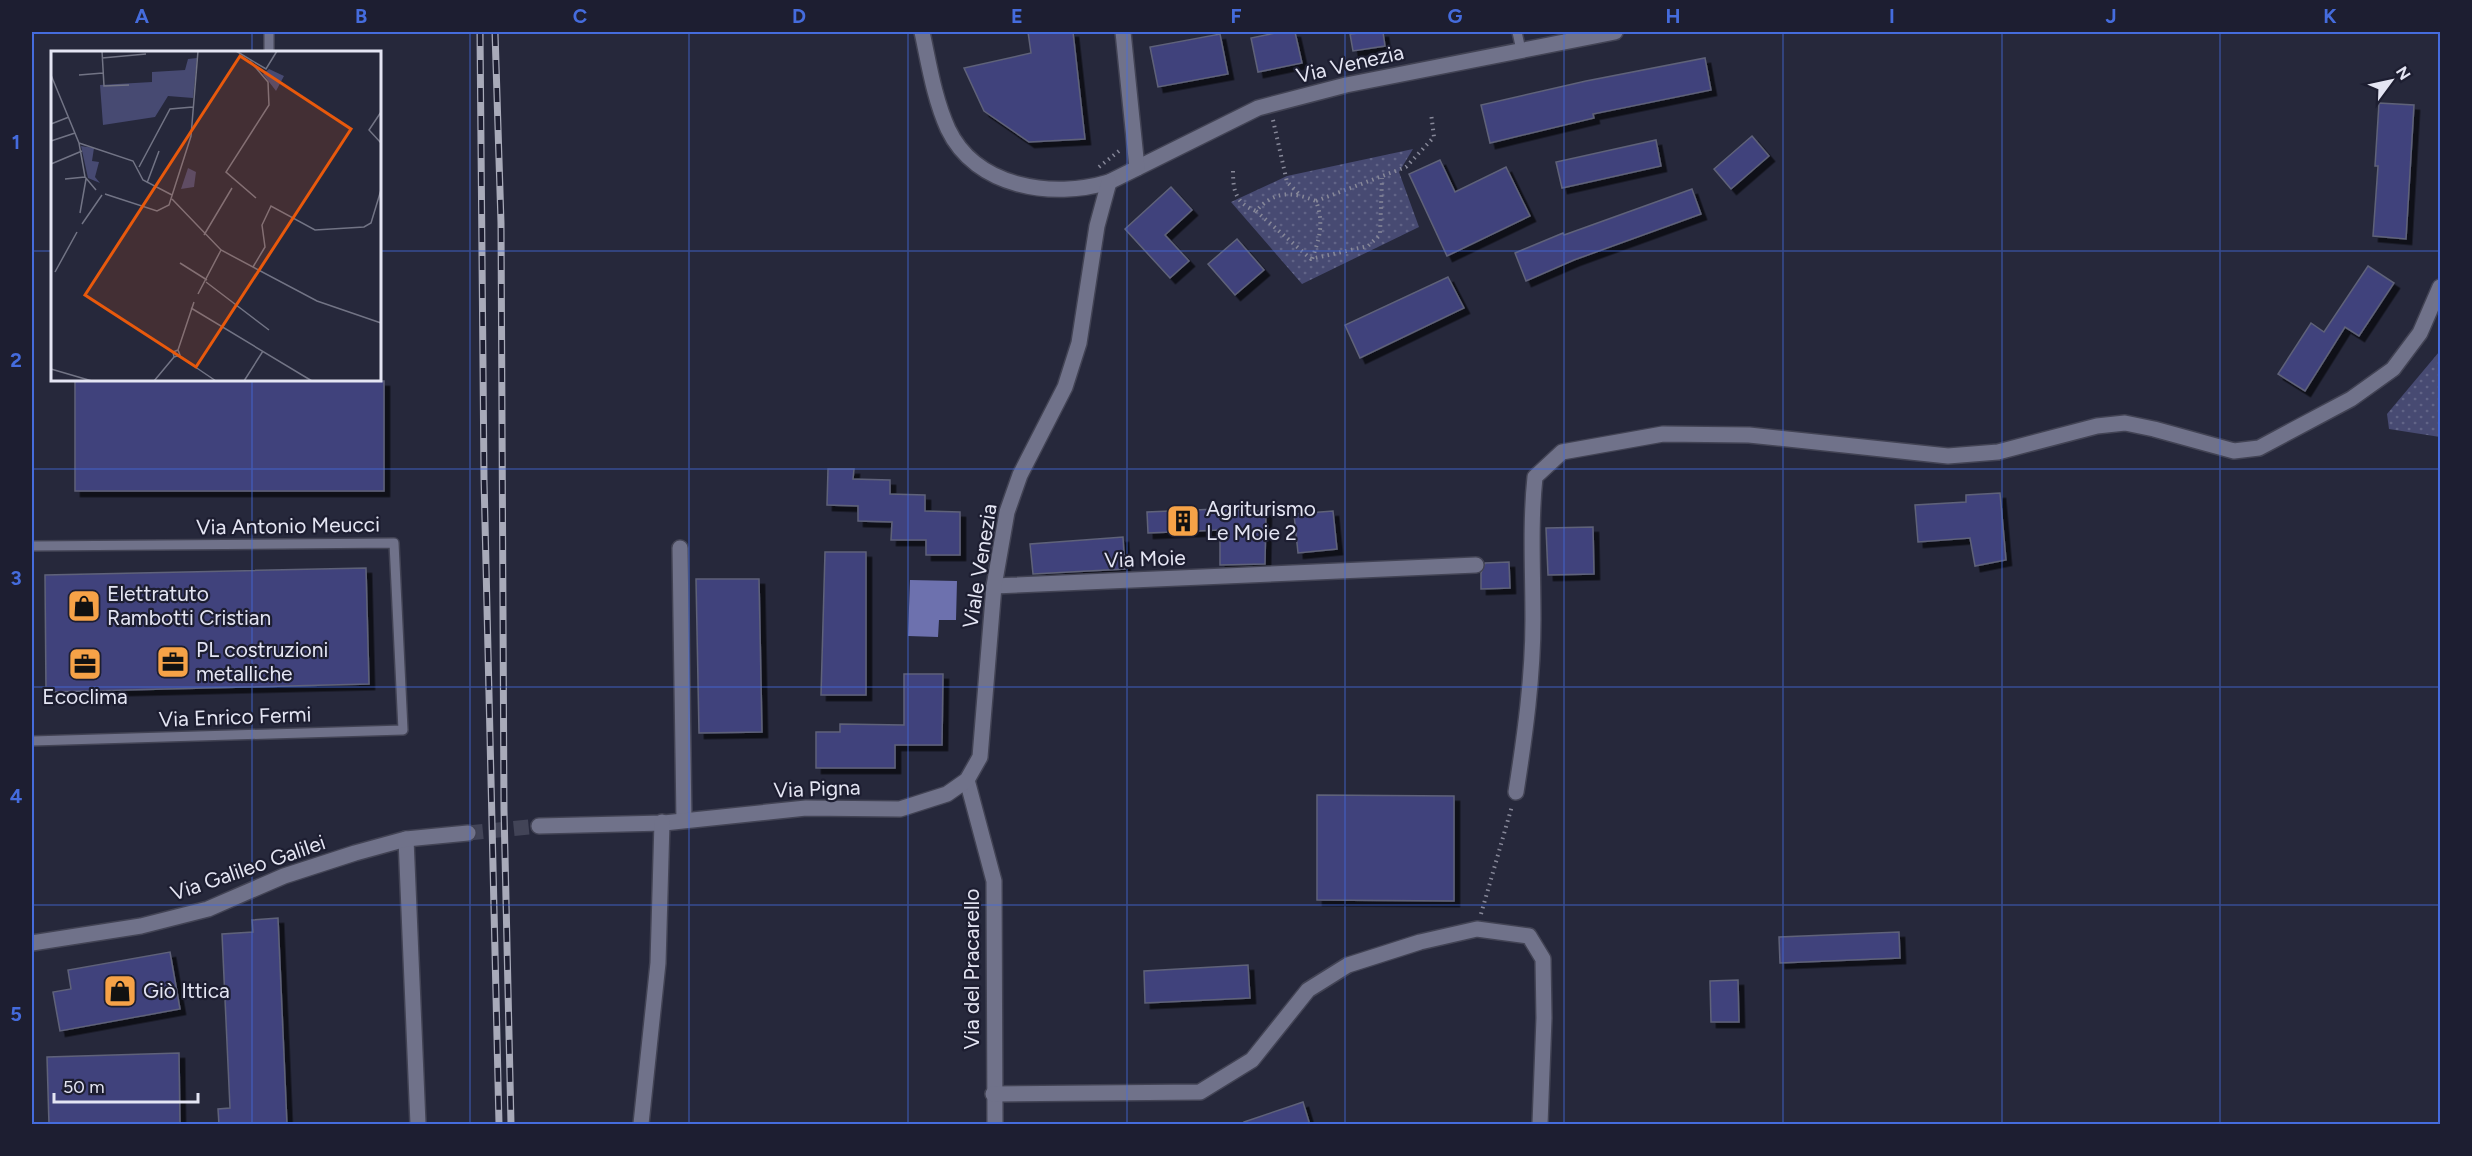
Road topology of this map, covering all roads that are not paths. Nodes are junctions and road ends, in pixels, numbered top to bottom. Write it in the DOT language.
graph roads {
  1 [pos="269,32"];
  2 [pos="922,32"];
  3 [pos="1123,32"];
  4 [pos="1517,32"];
  5 [pos="1615,32"];
  6 [pos="1521,50"];
  7 [pos="269,51"];
  8 [pos="1137,168"];
  9 [pos="1109,182"];
  10 [pos="1088,188"];
  11 [pos="1097,226"];
  12 [pos="2440,287"];
  13 [pos="32,546"];
  14 [pos="680,548"];
  15 [pos="1476,565"];
  16 [pos="994,586"];
  17 [pos="403,730"];
  18 [pos="32,741"];
  19 [pos="967,780"];
  20 [pos="1516,792"];
  21 [pos="684,820"];
  22 [pos="662,822"];
  23 [pos="539,826"];
  24 [pos="468,833"];
  25 [pos="406,839"];
  26 [pos="32,941"];
  27 [pos="32,951"];
  28 [pos="993,1094"];
  29 [pos="418,1125"];
  30 [pos="641,1125"];
  31 [pos="995,1125"];
  32 [pos="1540,1125"];
  1 -- 7 [label="lane"];
  2 -- 10 [label="street, Via Venezia"];
  3 -- 8 [label="street"];
  4 -- 6 [label="lane"];
  5 -- 6 [label="street, Via Venezia"];
  6 -- 8 [label="street, Via Venezia"];
  8 -- 9 [label="street, Via Venezia"];
  9 -- 10 [label="street, Via Venezia"];
  9 -- 11 [label="street, Viale Venezia"];
  10 -- 11 [label="street, Viale Venezia"];
  11 -- 16 [label="street, Viale Venezia"];
  12 -- 20 [label="street"];
  13 -- 17 [label="lane, Via Antonio Meucci"];
  14 -- 21 [label="street"];
  15 -- 16 [label="street, Via Moie"];
  16 -- 19 [label="street, Viale Venezia"];
  17 -- 18 [label="lane, Via Enrico Fermi"];
  19 -- 21 [label="street, Via Pigna"];
  19 -- 28 [label="street, Via del Pracarello"];
  21 -- 22 [label="street, Via Pigna"];
  22 -- 23 [label="street, Via Pigna"];
  22 -- 30 [label="street"];
  24 -- 25 [label="street"];
  25 -- 26 [label="street, Via Galileo Galilei"];
  25 -- 29 [label="street"];
  26 -- 27 [label="street"];
  28 -- 31 [label="street, Via del Pracarello"];
  28 -- 32 [label="street"];
}
